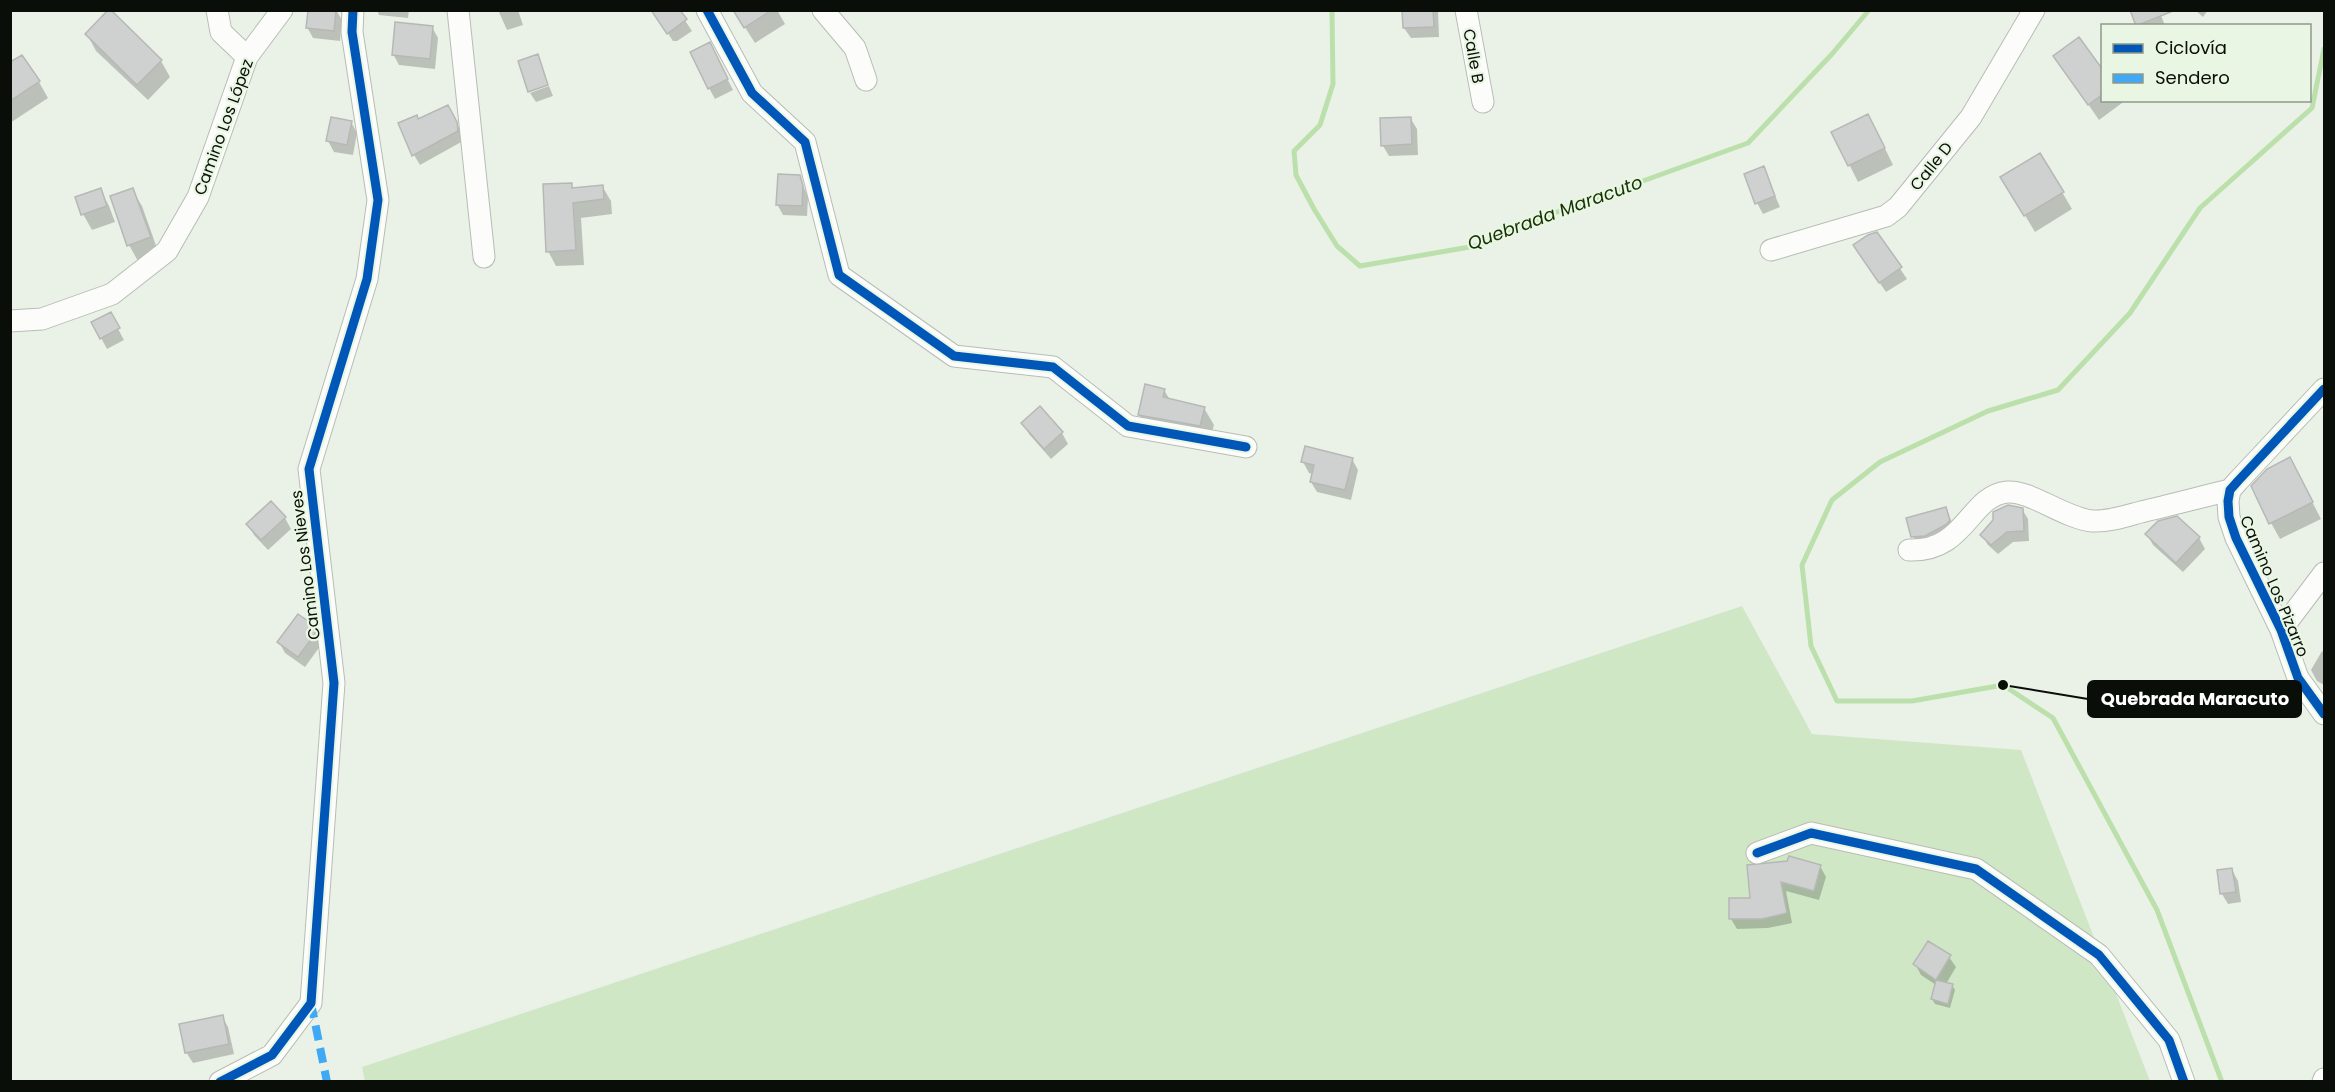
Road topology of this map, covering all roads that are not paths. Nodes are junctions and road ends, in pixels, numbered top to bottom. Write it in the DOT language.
graph roads {
  1 [pos="217,10"];
  2 [pos="282,10"];
  3 [pos="353,10"];
  4 [pos="458,10"];
  5 [pos="707,10"];
  6 [pos="823,10"];
  7 [pos="1466,10"];
  8 [pos="2034,10"];
  9 [pos="247,57"];
  10 [pos="866,80"];
  11 [pos="1483,102"];
  12 [pos="1771,250"];
  13 [pos="483,256"];
  14 [pos="10,307"];
  15 [pos="36,319"];
  16 [pos="10,321"];
  17 [pos="2325,389"];
  18 [pos="1246,447"];
  19 [pos="2230,490"];
  20 [pos="1909,550"];
  21 [pos="2325,573"];
  22 [pos="2282,630"];
  23 [pos="2325,714"];
  24 [pos="1757,853"];
  25 [pos="220,1082"];
  26 [pos="2184,1082"];
  1 -- 9 [label="street"];
  2 -- 9 [label="street, Camino Los López"];
  3 -- 25 [label="street, Camino Los Nieves"];
  4 -- 13 [label="street"];
  5 -- 18 [label="street"];
  6 -- 10 [label="street"];
  7 -- 11 [label="street, Calle B"];
  8 -- 12 [label="street, Calle D"];
  9 -- 15 [label="street, Camino Los López"];
  14 -- 15 [label="street"];
  15 -- 16 [label="street, Camino Los López"];
  17 -- 19 [label="street"];
  19 -- 20 [label="street"];
  19 -- 22 [label="street, Camino Los Pizarro"];
  21 -- 22 [label="street"];
  22 -- 23 [label="street, Camino Los Pizarro"];
  24 -- 26 [label="street"];
}
